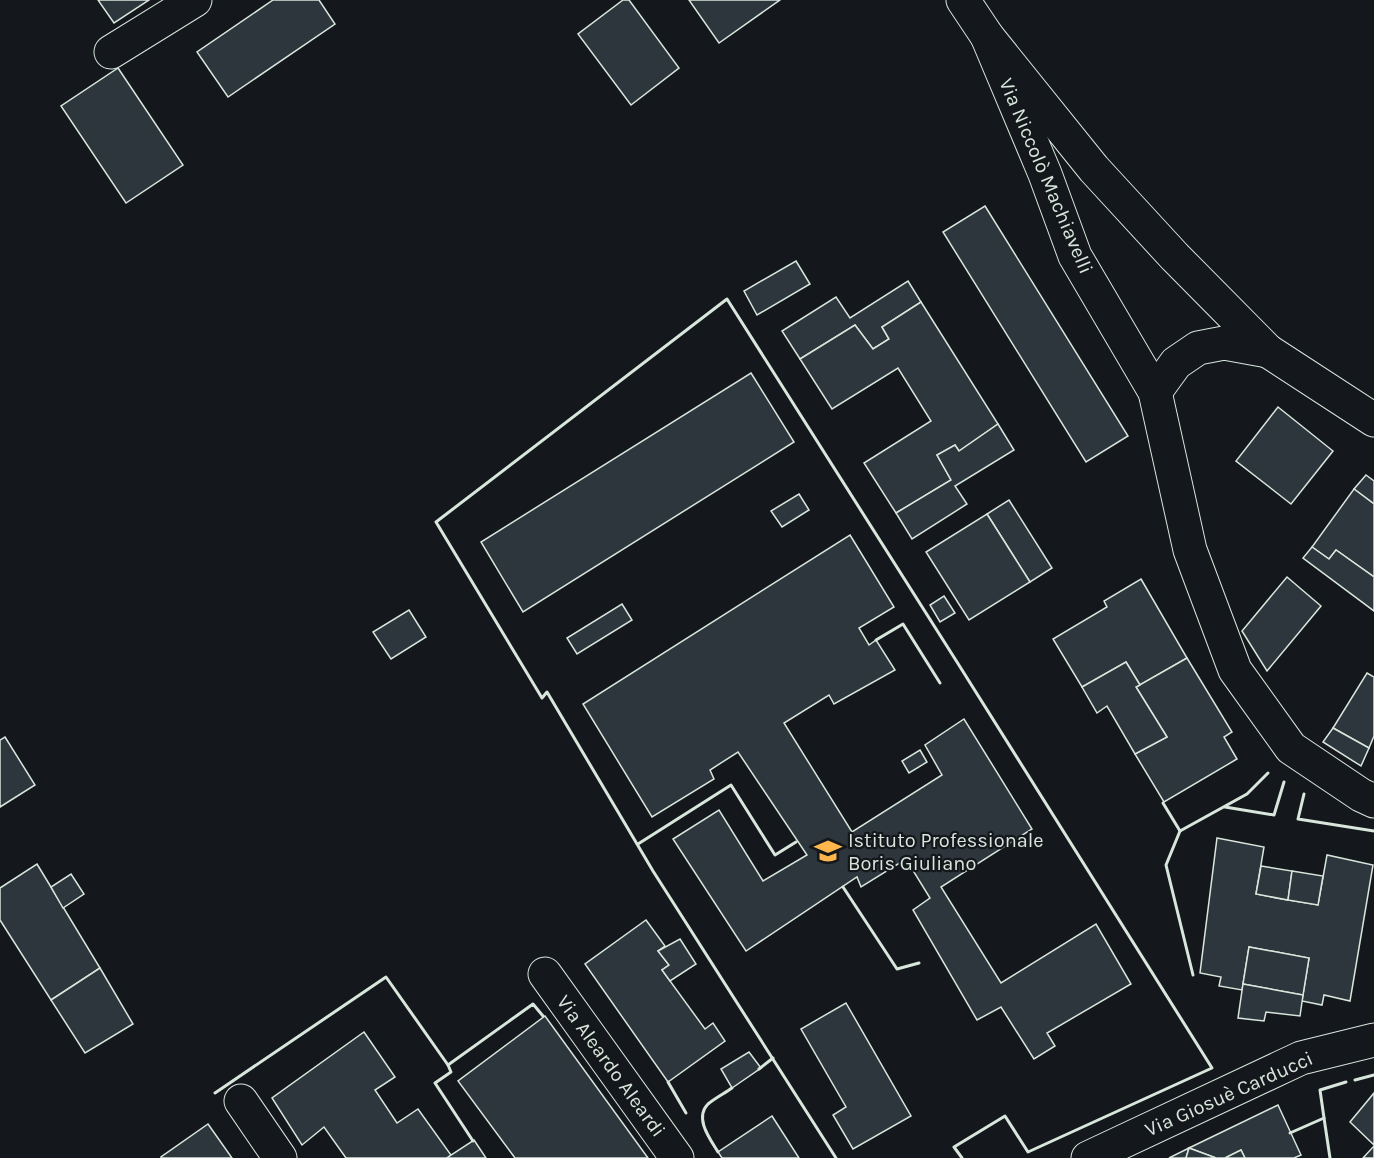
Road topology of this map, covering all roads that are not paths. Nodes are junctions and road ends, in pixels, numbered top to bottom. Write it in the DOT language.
graph roads {
  1 [pos="195,0"];
  2 [pos="963,0"];
  3 [pos="987,36"];
  4 [pos="111,52"];
  5 [pos="1094,169"];
  6 [pos="1045,174"];
  7 [pos="1268,351"];
  8 [pos="1155,392"];
  9 [pos="1374,420"];
  10 [pos="1374,801"];
  11 [pos="545,974"];
  12 [pos="1374,1040"];
  13 [pos="241,1101"];
  14 [pos="280,1158"];
  15 [pos="678,1158"];
  16 [pos="1088,1158"];
  1 -- 4 [label="main road"];
  2 -- 3 [label="main road"];
  3 -- 5 [label="main road"];
  3 -- 6 [label="main road, Via Niccolò Machiavelli"];
  5 -- 6 [label="main road"];
  5 -- 7 [label="main road"];
  6 -- 8 [label="main road, Via Niccolò Machiavelli"];
  7 -- 8 [label="main road"];
  7 -- 9 [label="main road"];
  8 -- 10 [label="main road, Via Niccolò Machiavelli"];
  11 -- 15 [label="main road, Via Aleardo Aleardi"];
  12 -- 16 [label="main road, Via Giosuè Carducci"];
  13 -- 14 [label="main road"];
}
